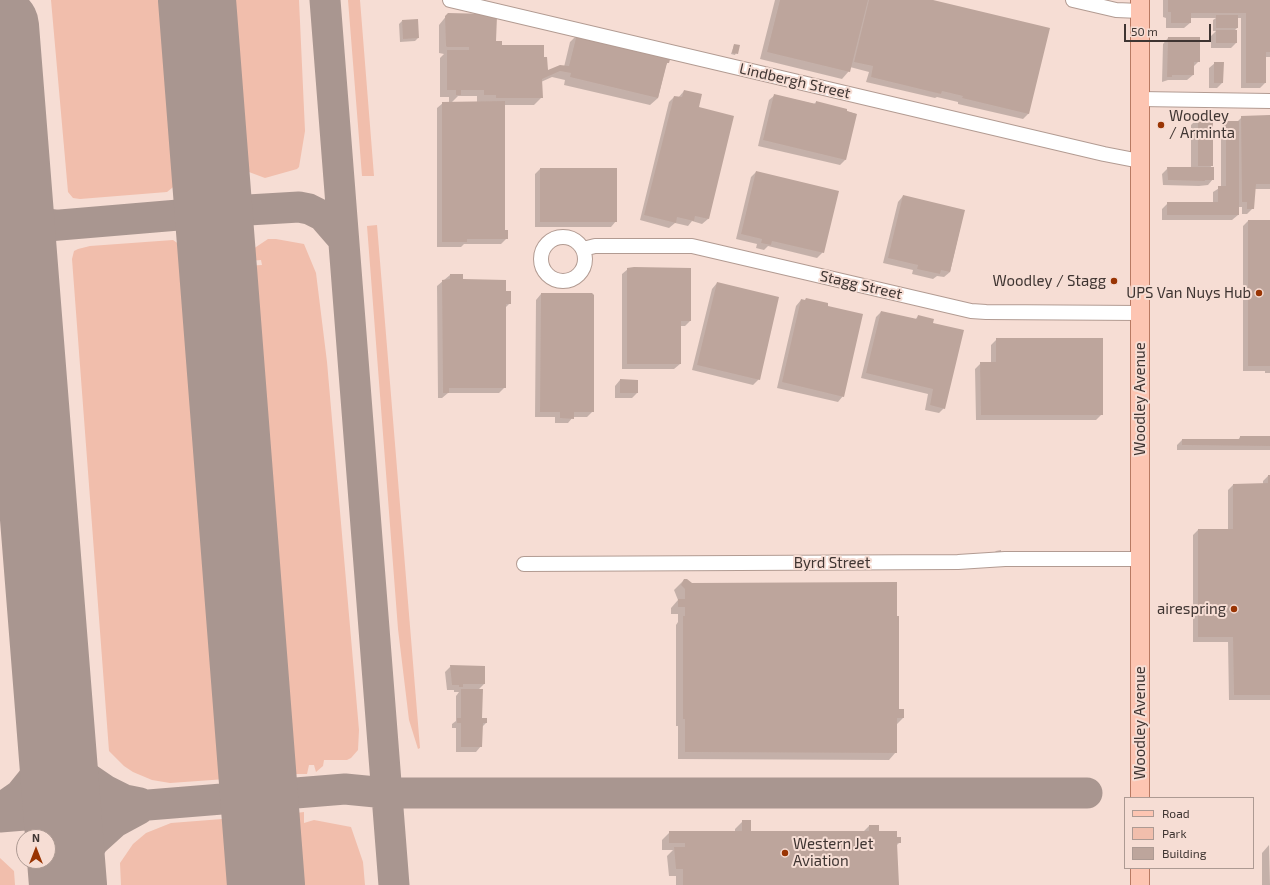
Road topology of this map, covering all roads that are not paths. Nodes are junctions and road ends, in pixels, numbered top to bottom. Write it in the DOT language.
graph roads {
  1 [pos="450,0"];
  2 [pos="1073,0"];
  3 [pos="1140,5"];
  4 [pos="1140,99"];
  5 [pos="1270,101"];
  6 [pos="1140,161"];
  7 [pos="583,249"];
  8 [pos="1140,313"];
  9 [pos="1140,559"];
  10 [pos="524,564"];
  11 [pos="1140,797"];
  12 [pos="1140,869"];
  13 [pos="1140,885"];
  1 -- 6 [label="street, Lindbergh Street"];
  2 -- 3 [label="street"];
  3 -- 4 [label="main road, Woodley Avenue"];
  4 -- 5 [label="street"];
  4 -- 6 [label="main road, Woodley Avenue"];
  6 -- 8 [label="main road, Woodley Avenue"];
  7 -- 8 [label="street, Stagg Street"];
  8 -- 9 [label="main road, Woodley Avenue"];
  9 -- 10 [label="street, Byrd Street"];
  9 -- 11 [label="main road, Woodley Avenue"];
  12 -- 13 [label="main road"];
}
